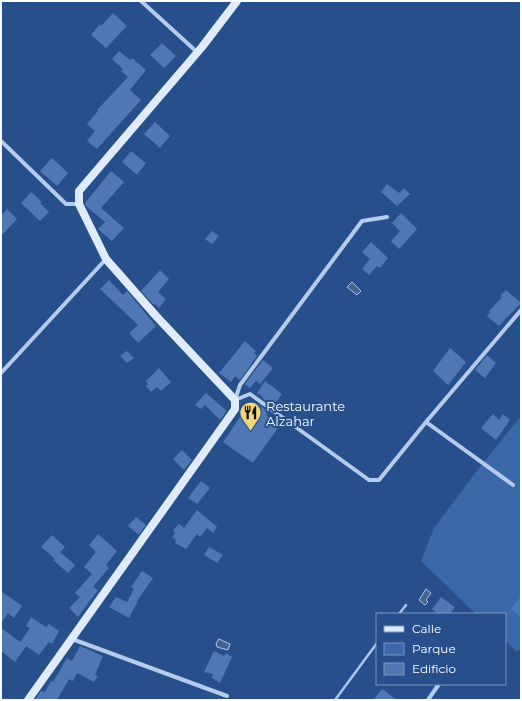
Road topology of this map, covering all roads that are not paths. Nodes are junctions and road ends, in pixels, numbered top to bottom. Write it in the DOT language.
graph roads {
  1 [pos="141,1"];
  2 [pos="237,1"];
  3 [pos="197,52"];
  4 [pos="1,141"];
  5 [pos="79,204"];
  6 [pos="387,216"];
  7 [pos="106,259"];
  8 [pos="521,310"];
  9 [pos="1,373"];
  10 [pos="235,400"];
  11 [pos="426,422"];
  12 [pos="513,485"];
  13 [pos="72,639"];
  14 [pos="438,685"];
  15 [pos="228,696"];
  16 [pos="28,700"];
  17 [pos="428,700"];
  1 -- 3 [label="street"];
  2 -- 3 [label="main road"];
  3 -- 5 [label="main road"];
  4 -- 5 [label="street"];
  5 -- 7 [label="main road"];
  6 -- 10 [label="street"];
  7 -- 9 [label="street"];
  7 -- 10 [label="main road"];
  8 -- 11 [label="street"];
  10 -- 11 [label="street"];
  10 -- 13 [label="main road"];
  11 -- 12 [label="street"];
  13 -- 15 [label="street"];
  13 -- 16 [label="main road"];
  14 -- 17 [label="street"];
}
